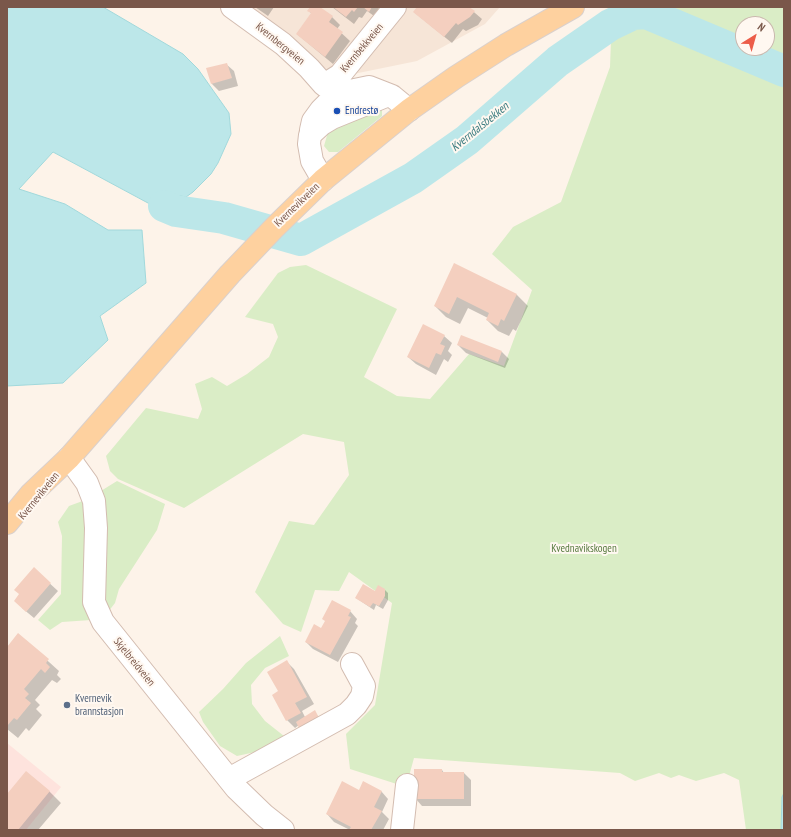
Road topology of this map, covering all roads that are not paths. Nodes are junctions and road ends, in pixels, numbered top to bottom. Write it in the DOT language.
graph roads {
  1 [pos="232,7"];
  2 [pos="395,7"];
  3 [pos="573,7"];
  4 [pos="324,85"];
  5 [pos="409,110"];
  6 [pos="323,180"];
  7 [pos="69,458"];
  8 [pos="7,523"];
  9 [pos="7,533"];
  10 [pos="352,664"];
  11 [pos="229,778"];
  12 [pos="407,785"];
  13 [pos="283,830"];
  14 [pos="402,830"];
  1 -- 4 [label="street, Kvernbergveien"];
  2 -- 4 [label="street, Kvernbekkveien"];
  3 -- 5 [label="main road, Kvernevikveien"];
  5 -- 6 [label="main road, Kvernevikveien"];
  5 -- 6 [label="street"];
  6 -- 7 [label="main road, Kvernevikveien"];
  7 -- 8 [label="main road, Kvernevikveien"];
  7 -- 9 [label="main road, Kvernevikveien"];
  7 -- 11 [label="street, Skjelbreidveien"];
  10 -- 11 [label="street"];
  11 -- 13 [label="street, Skjelbreidveien"];
  12 -- 14 [label="street"];
}
